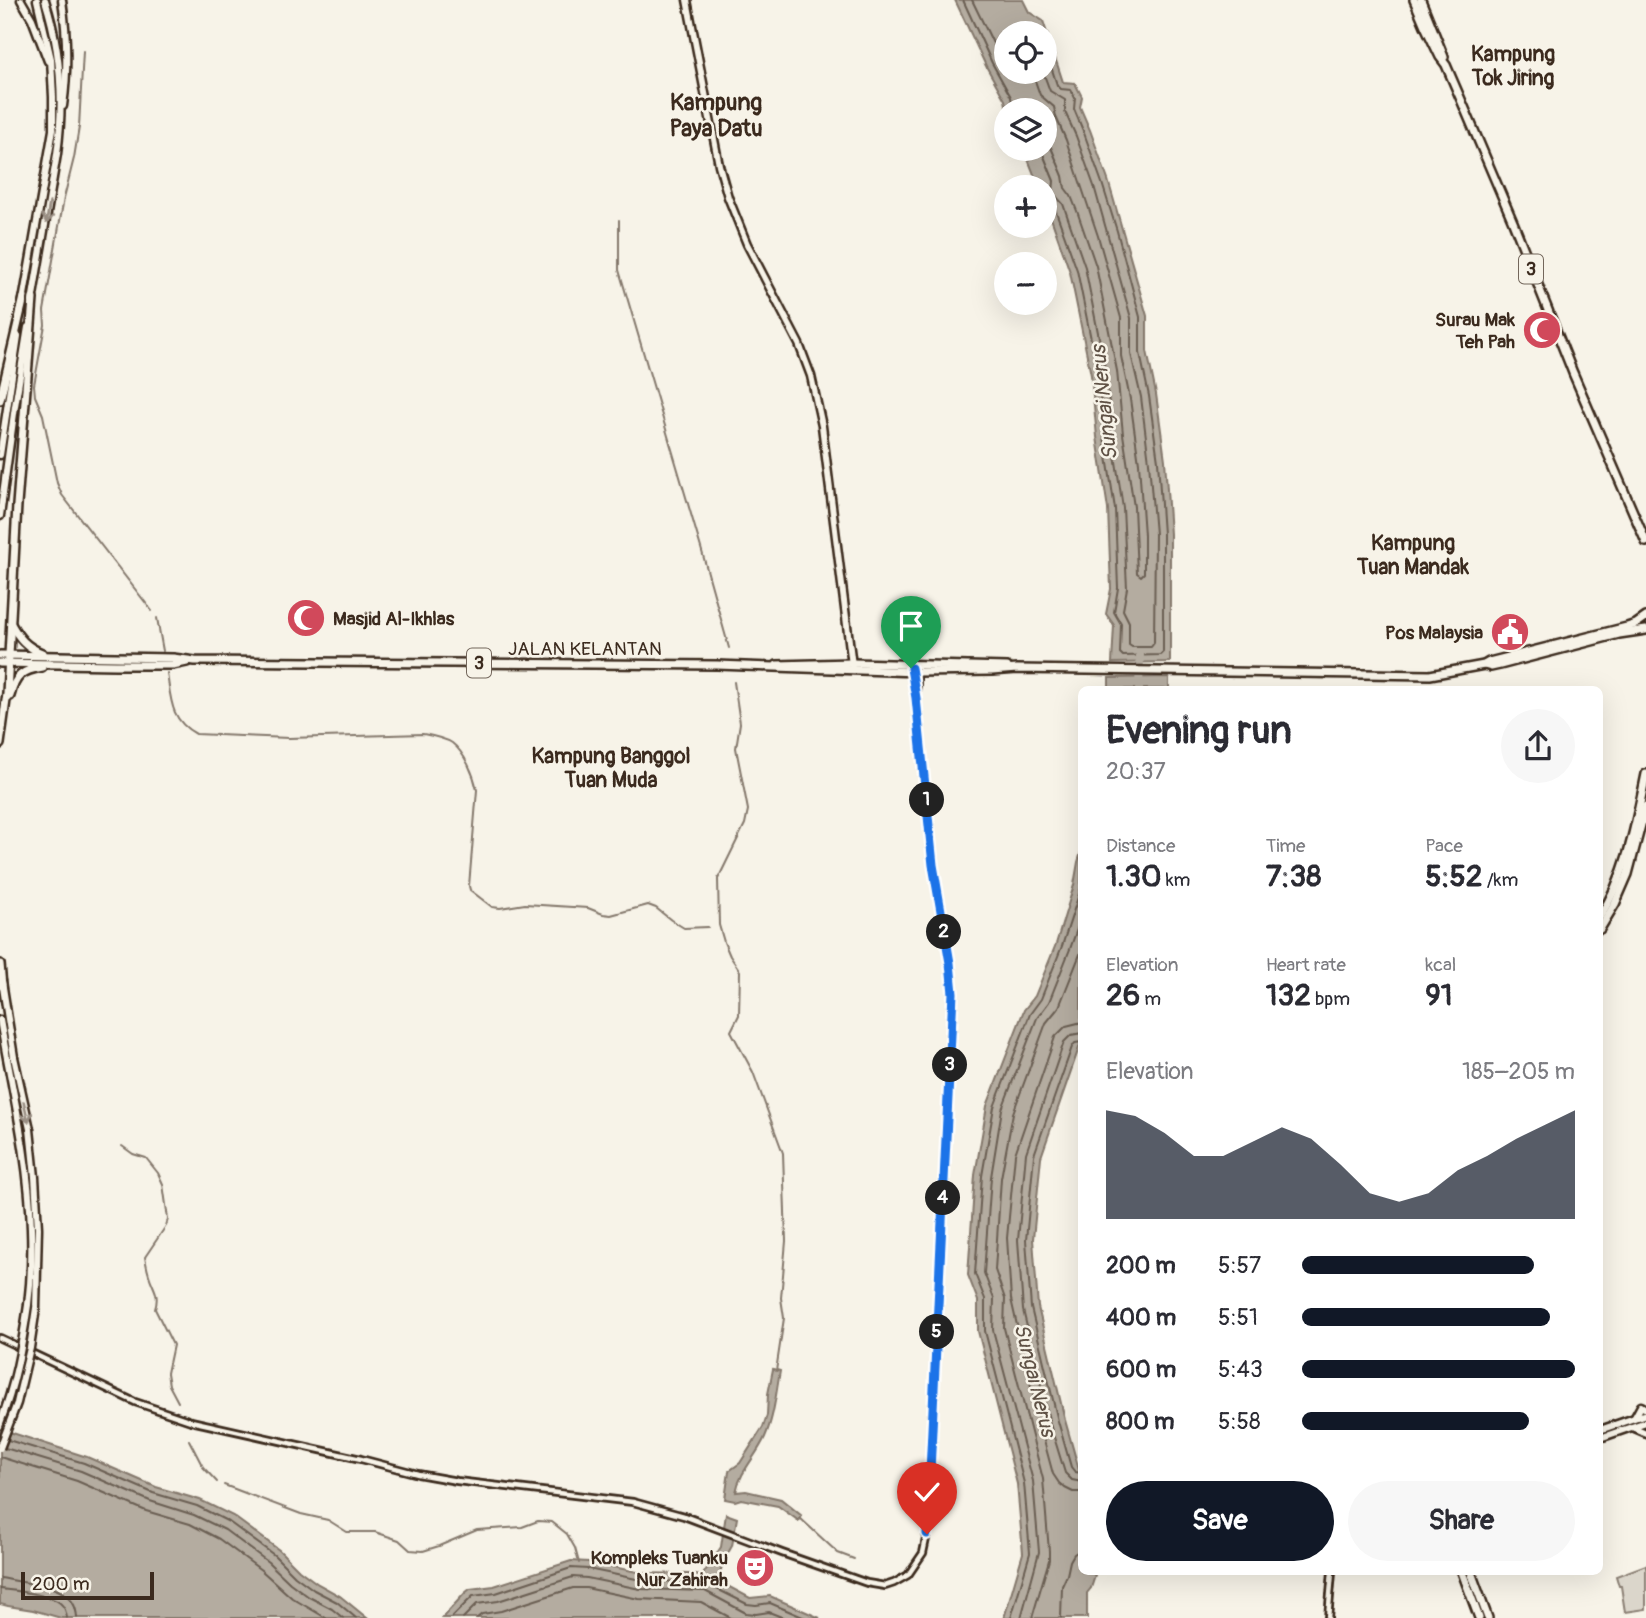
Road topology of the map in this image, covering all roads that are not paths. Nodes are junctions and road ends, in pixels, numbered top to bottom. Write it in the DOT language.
graph roads {
  1 [pos="22,0"];
  2 [pos="37,0"];
  3 [pos="45,0"];
  4 [pos="62,0"];
  5 [pos="687,0"];
  6 [pos="1419,0"];
  7 [pos="52,73"];
  8 [pos="58,143"];
  9 [pos="28,298"];
  10 [pos="0,400"];
  11 [pos="0,455"];
  12 [pos="0,516"];
  13 [pos="1646,542"];
  14 [pos="1646,617"];
  15 [pos="11,626"];
  16 [pos="1646,630"];
  17 [pos="0,636"];
  18 [pos="49,656"];
  19 [pos="4,659"];
  20 [pos="195,661"];
  21 [pos="63,664"];
  22 [pos="1485,665"];
  23 [pos="853,667"];
  24 [pos="914,669"];
  25 [pos="0,683"];
  26 [pos="7,693"];
  27 [pos="5,711"];
  28 [pos="0,744"];
  29 [pos="1646,774"];
  30 [pos="1646,806"];
  31 [pos="1603,911"];
  32 [pos="1603,924"];
  33 [pos="0,964"];
  34 [pos="0,972"];
  35 [pos="2,986"];
  36 [pos="0,1020"];
  37 [pos="0,1338"];
  38 [pos="1646,1411"];
  39 [pos="1646,1422"];
  40 [pos="0,1423"];
  41 [pos="1632,1427"];
  42 [pos="1603,1429"];
  43 [pos="1646,1433"];
  44 [pos="1603,1436"];
  45 [pos="0,1448"];
  46 [pos="1332,1575"];
  47 [pos="1463,1575"];
  48 [pos="1472,1575"];
  49 [pos="1328,1618"];
  50 [pos="1479,1618"];
  51 [pos="1488,1618"];
  1 -- 7 [label="main road"];
  2 -- 7 [label="main road"];
  3 -- 8 [label="main road"];
  4 -- 8 [label="main road"];
  5 -- 23 [label="main road"];
  6 -- 13 [label="highway, 3"];
  7 -- 9 [label="main road"];
  8 -- 9 [label="main road, one-way"];
  9 -- 10 [label="highway"];
  9 -- 11 [label="main road"];
  9 -- 12 [label="main road"];
  9 -- 15 [label="highway"];
  14 -- 22 [label="highway, 3"];
  15 -- 17 [label="highway"];
  15 -- 18 [label="highway"];
  15 -- 19 [label="highway"];
  16 -- 22 [label="highway, 3"];
  18 -- 19 [label="highway, JALAN KELANTAN / 3"];
  18 -- 20 [label="highway, JALAN KELANTAN / 3"];
  19 -- 21 [label="highway, JALAN KELANTAN / 3"];
  19 -- 26 [label="highway"];
  20 -- 21 [label="highway, JALAN KELANTAN / 3"];
  20 -- 23 [label="highway, JALAN KELANTAN / 3"];
  21 -- 27 [label="highway"];
  22 -- 24 [label="highway, JALAN KELANTAN / 3"];
  23 -- 24 [label="highway, JALAN KELANTAN / 3"];
  24 -- 37 [label="street"];
  25 -- 26 [label="highway"];
  26 -- 27 [label="highway"];
  27 -- 28 [label="highway"];
  29 -- 31 [label="highway"];
  30 -- 32 [label="highway"];
  33 -- 35 [label="highway"];
  34 -- 35 [label="main road"];
  35 -- 45 [label="main road, one-way, bridge"];
  36 -- 40 [label="main road, bridge"];
  38 -- 42 [label="main road"];
  39 -- 41 [label="main road"];
  41 -- 43 [label="main road"];
  41 -- 44 [label="main road"];
  46 -- 49 [label="street"];
  47 -- 50 [label="highway"];
  48 -- 51 [label="highway"];
}
